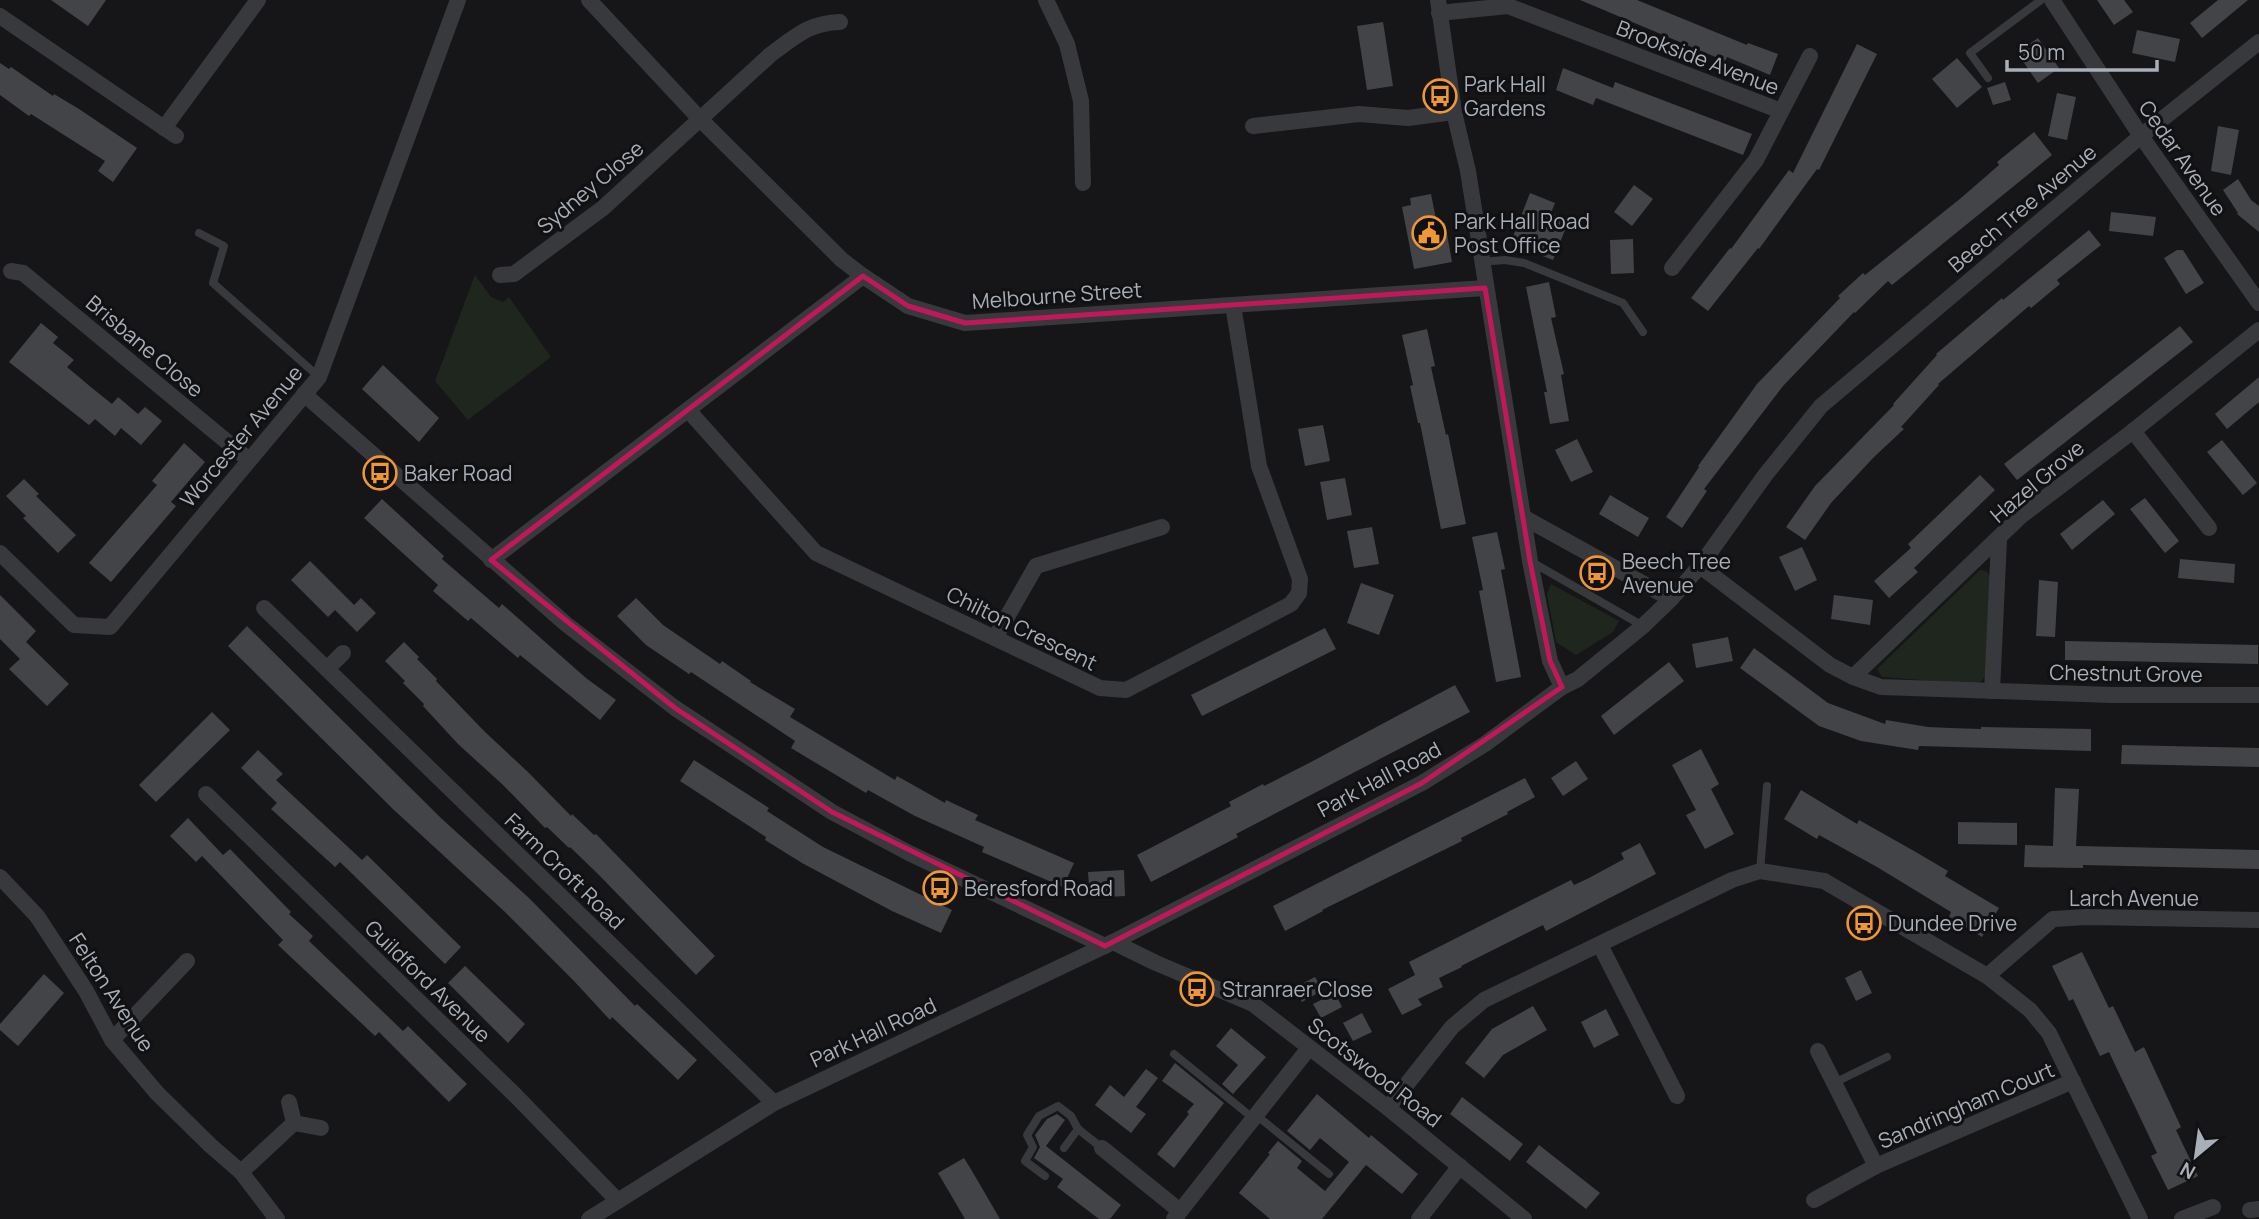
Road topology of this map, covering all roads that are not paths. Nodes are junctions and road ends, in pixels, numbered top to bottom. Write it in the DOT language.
graph roads {
  1 [pos="258,0"];
  2 [pos="458,0"];
  3 [pos="589,0"];
  4 [pos="1046,0"];
  5 [pos="2041,0"];
  6 [pos="2052,0"];
  7 [pos="1439,6"];
  8 [pos="0,16"];
  9 [pos="840,22"];
  10 [pos="2259,42"];
  11 [pos="1810,56"];
  12 [pos="1988,78"];
  13 [pos="1781,111"];
  14 [pos="1454,112"];
  15 [pos="700,118"];
  16 [pos="1253,126"];
  17 [pos="2141,136"];
  18 [pos="1083,183"];
  19 [pos="199,233"];
  20 [pos="1481,262"];
  21 [pos="1672,268"];
  22 [pos="11,271"];
  23 [pos="499,275"];
  24 [pos="863,276"];
  25 [pos="1485,288"];
  26 [pos="2259,303"];
  27 [pos="1233,305"];
  28 [pos="2259,330"];
  29 [pos="1643,332"];
  30 [pos="319,377"];
  31 [pos="304,394"];
  32 [pos="688,410"];
  33 [pos="2133,431"];
  34 [pos="249,460"];
  35 [pos="1523,517"];
  36 [pos="1162,527"];
  37 [pos="2209,528"];
  38 [pos="1999,540"];
  39 [pos="0,553"];
  40 [pos="491,560"];
  41 [pos="1530,561"];
  42 [pos="1700,566"];
  43 [pos="1671,598"];
  44 [pos="264,608"];
  45 [pos="1643,625"];
  46 [pos="995,638"];
  47 [pos="344,653"];
  48 [pos="327,669"];
  49 [pos="1853,677"];
  50 [pos="1562,687"];
  51 [pos="1992,691"];
  52 [pos="2259,695"];
  53 [pos="1767,786"];
  54 [pos="206,794"];
  55 [pos="1760,871"];
  56 [pos="0,877"];
  57 [pos="2259,920"];
  58 [pos="1109,944"];
  59 [pos="1600,945"];
  60 [pos="187,961"];
  61 [pos="1987,976"];
  62 [pos="112,1040"];
  63 [pos="1310,1048"];
  64 [pos="1818,1051"];
  65 [pos="1174,1054"];
  66 [pos="1887,1057"];
  67 [pos="2073,1081"];
  68 [pos="1834,1083"];
  69 [pos="1677,1096"];
  70 [pos="289,1102"];
  71 [pos="774,1103"];
  72 [pos="1388,1108"];
  73 [pos="1255,1117"];
  74 [pos="294,1123"];
  75 [pos="321,1128"];
  76 [pos="1078,1129"];
  77 [pos="1064,1147"];
  78 [pos="1102,1148"];
  79 [pos="1460,1166"];
  80 [pos="1876,1166"];
  81 [pos="241,1172"];
  82 [pos="1329,1174"];
  83 [pos="1045,1176"];
  84 [pos="1814,1200"];
  85 [pos="618,1202"];
  86 [pos="2213,1207"];
  87 [pos="1177,1215"];
  88 [pos="277,1219"];
  89 [pos="589,1219"];
  90 [pos="1419,1219"];
  91 [pos="1524,1219"];
  92 [pos="2140,1219"];
  93 [pos="2182,1219"];
  1 -- 8 [label="street"];
  2 -- 30 [label="street, Worcester Avenue"];
  3 -- 15 [label="street, Melbourne Street"];
  4 -- 18 [label="street"];
  5 -- 12 [label="lane"];
  6 -- 17 [label="street, Cedar Avenue"];
  7 -- 13 [label="street, Brookside Avenue"];
  7 -- 14 [label="street"];
  9 -- 15 [label="street, Sydney Close"];
  10 -- 17 [label="street, Beech Tree Avenue"];
  11 -- 13 [label="street, Brookside Avenue"];
  13 -- 21 [label="street, Brookside Avenue"];
  14 -- 16 [label="street"];
  14 -- 20 [label="street"];
  15 -- 23 [label="street, Sydney Close"];
  15 -- 24 [label="street, Melbourne Street"];
  17 -- 26 [label="street, Cedar Avenue"];
  17 -- 42 [label="street, Beech Tree Avenue"];
  19 -- 30 [label="lane"];
  20 -- 25 [label="street"];
  20 -- 29 [label="lane"];
  22 -- 34 [label="street, Brisbane Close"];
  24 -- 27 [label="street, Melbourne Street"];
  24 -- 32 [label="street"];
  25 -- 27 [label="street, Melbourne Street"];
  25 -- 35 [label="street"];
  27 -- 46 [label="street, Chilton Crescent"];
  28 -- 33 [label="street, Hazel Grove"];
  30 -- 31 [label="street, Worcester Avenue"];
  31 -- 34 [label="street, Worcester Avenue"];
  31 -- 40 [label="street"];
  32 -- 40 [label="street"];
  32 -- 46 [label="street, Chilton Crescent"];
  33 -- 37 [label="street"];
  33 -- 38 [label="street, Hazel Grove"];
  34 -- 39 [label="street, Worcester Avenue"];
  35 -- 41 [label="street"];
  35 -- 43 [label="street"];
  36 -- 46 [label="street"];
  38 -- 49 [label="street, Hazel Grove"];
  38 -- 51 [label="street"];
  40 -- 58 [label="street"];
  41 -- 45 [label="lane"];
  41 -- 50 [label="street"];
  42 -- 43 [label="street, Beech Tree Avenue"];
  42 -- 49 [label="street, Chestnut Grove"];
  43 -- 45 [label="street, Beech Tree Avenue"];
  44 -- 48 [label="street, Farm Croft Road"];
  45 -- 50 [label="street, Beech Tree Avenue"];
  47 -- 48 [label="street"];
  48 -- 71 [label="street, Farm Croft Road"];
  49 -- 51 [label="street, Chestnut Grove"];
  50 -- 58 [label="street, Park Hall Road"];
  51 -- 52 [label="street, Chestnut Grove"];
  53 -- 55 [label="lane"];
  54 -- 85 [label="street, Guildford Avenue"];
  55 -- 59 [label="street"];
  55 -- 61 [label="street"];
  56 -- 62 [label="street, Felton Avenue"];
  57 -- 61 [label="street, Larch Avenue"];
  58 -- 63 [label="street, Scotswood Road"];
  58 -- 71 [label="street, Park Hall Road"];
  59 -- 69 [label="street"];
  59 -- 72 [label="street"];
  60 -- 62 [label="street"];
  61 -- 67 [label="street"];
  62 -- 81 [label="street, Felton Avenue"];
  63 -- 72 [label="street, Scotswood Road"];
  63 -- 73 [label="street"];
  64 -- 68 [label="street, Sandringham Court"];
  65 -- 73 [label="lane"];
  66 -- 68 [label="lane"];
  67 -- 80 [label="street, Sandringham Court"];
  67 -- 92 [label="street"];
  68 -- 80 [label="street, Sandringham Court"];
  70 -- 74 [label="street"];
  71 -- 85 [label="street, Park Hall Road"];
  72 -- 79 [label="street, Scotswood Road"];
  73 -- 82 [label="lane"];
  73 -- 87 [label="street"];
  74 -- 75 [label="street"];
  74 -- 81 [label="street"];
  76 -- 77 [label="lane"];
  76 -- 78 [label="lane"];
  76 -- 83 [label="lane"];
  78 -- 87 [label="street"];
  79 -- 90 [label="street"];
  79 -- 91 [label="street, Scotswood Road"];
  80 -- 84 [label="street, Sandringham Court"];
  81 -- 88 [label="street, Felton Avenue"];
  85 -- 89 [label="street, Park Hall Road"];
  86 -- 93 [label="street"];
}
